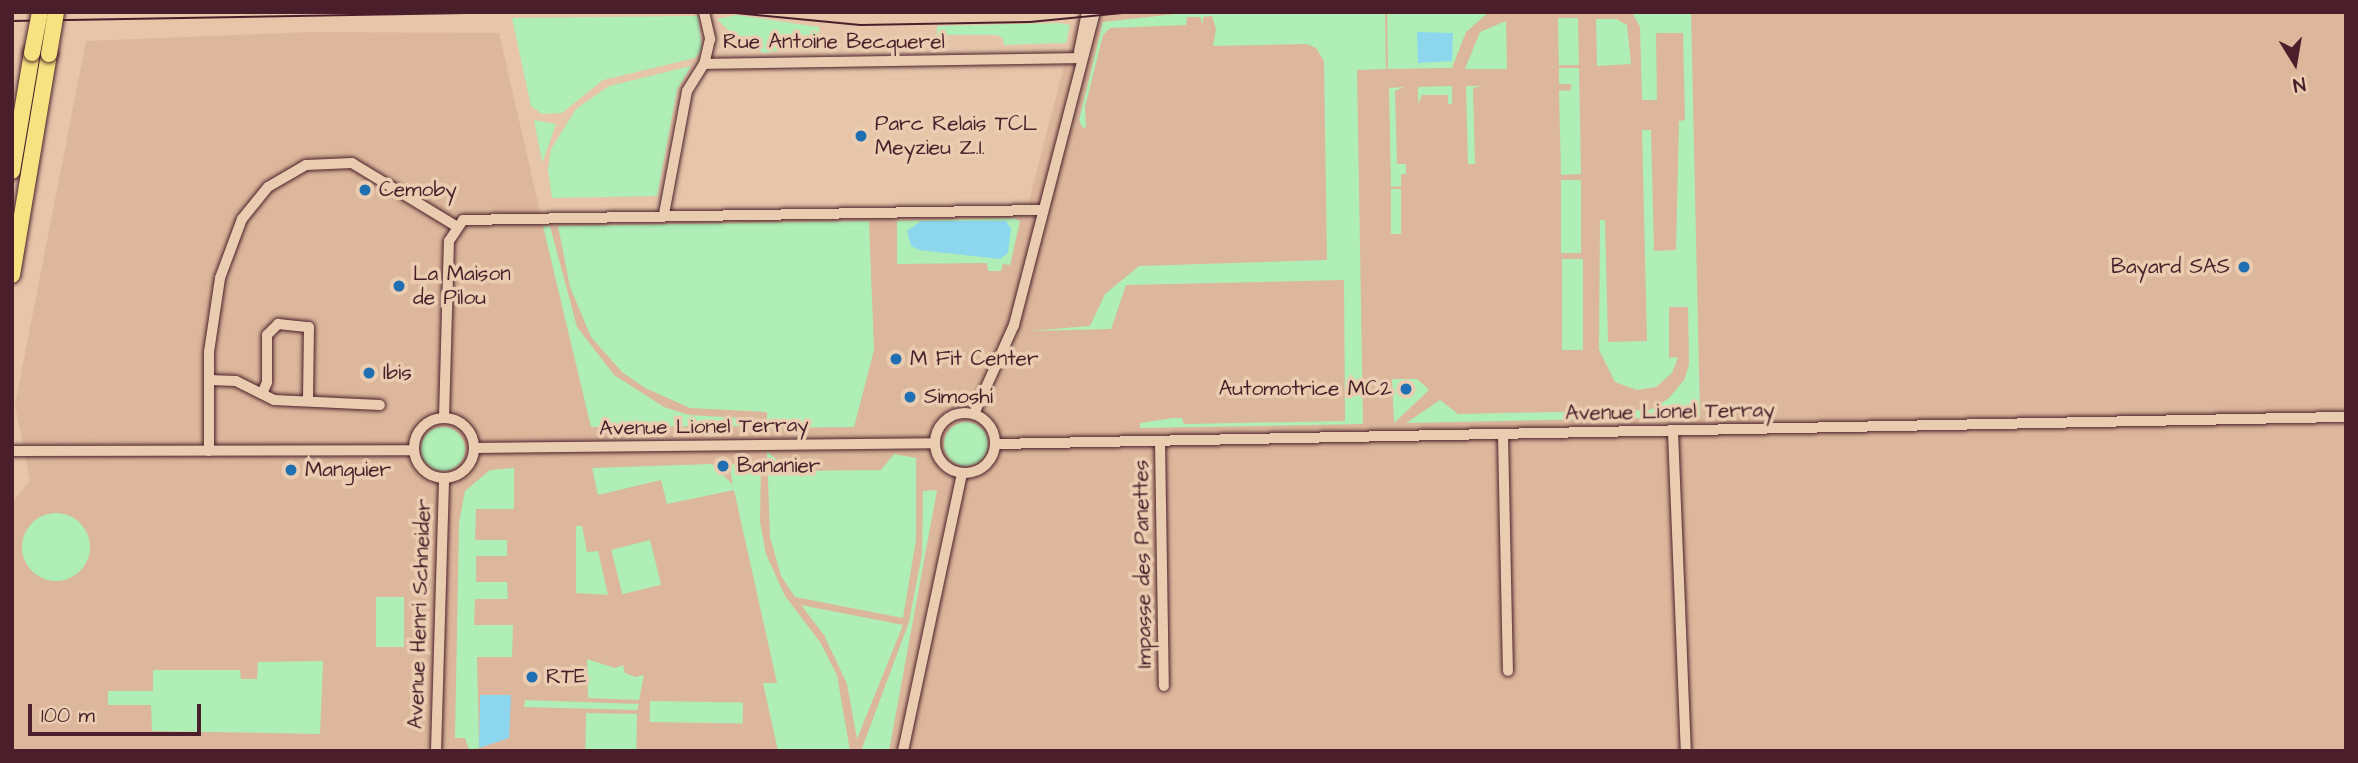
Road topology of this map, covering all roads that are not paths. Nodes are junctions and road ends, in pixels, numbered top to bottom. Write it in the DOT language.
graph roads {
  1 [pos="40,12"];
  2 [pos="56,12"];
  3 [pos="704,12"];
  4 [pos="1087,12"];
  5 [pos="1095,12"];
  6 [pos="41,53"];
  7 [pos="1080,58"];
  8 [pos="704,64"];
  9 [pos="12,171"];
  10 [pos="1042,210"];
  11 [pos="664,214"];
  12 [pos="456,226"];
  13 [pos="12,275"];
  14 [pos="209,380"];
  15 [pos="262,394"];
  16 [pos="308,399"];
  17 [pos="380,405"];
  18 [pos="974,414"];
  19 [pos="2346,417"];
  20 [pos="444,418"];
  21 [pos="1673,432"];
  22 [pos="1503,435"];
  23 [pos="1160,441"];
  24 [pos="934,443"];
  25 [pos="996,443"];
  26 [pos="474,448"];
  27 [pos="413,450"];
  28 [pos="12,451"];
  29 [pos="209,451"];
  30 [pos="962,474"];
  31 [pos="444,479"];
  32 [pos="1508,671"];
  33 [pos="1164,686"];
  34 [pos="436,751"];
  35 [pos="904,751"];
  36 [pos="1686,751"];
  1 -- 6 [label="main road, bridge"];
  2 -- 6 [label="main road, bridge"];
  3 -- 8 [label="street"];
  4 -- 7 [label="street"];
  5 -- 7 [label="street"];
  6 -- 9 [label="main road"];
  6 -- 13 [label="main road"];
  7 -- 8 [label="street, Rue Antoine Becquerel"];
  7 -- 10 [label="street"];
  8 -- 11 [label="street, Rue Antoine Becquerel"];
  10 -- 11 [label="street"];
  10 -- 18 [label="street"];
  11 -- 12 [label="street"];
  12 -- 14 [label="street"];
  12 -- 20 [label="street"];
  14 -- 15 [label="street"];
  14 -- 29 [label="street"];
  15 -- 16 [label="street"];
  15 -- 16 [label="street"];
  16 -- 17 [label="street"];
  18 -- 24 [label="street"];
  18 -- 25 [label="street"];
  19 -- 21 [label="street, Avenue Lionel Terray"];
  20 -- 26 [label="street"];
  20 -- 27 [label="street"];
  21 -- 22 [label="street, Avenue Lionel Terray"];
  21 -- 36 [label="street"];
  22 -- 23 [label="street, Avenue Lionel Terray"];
  22 -- 32 [label="street"];
  23 -- 25 [label="street, Avenue Lionel Terray"];
  23 -- 33 [label="street, Impasse des Panettes"];
  24 -- 26 [label="street, Avenue Lionel Terray"];
  24 -- 30 [label="street"];
  25 -- 30 [label="street"];
  26 -- 31 [label="street"];
  27 -- 29 [label="street"];
  27 -- 31 [label="street"];
  28 -- 29 [label="street"];
  30 -- 35 [label="street"];
  31 -- 34 [label="street, Avenue Henri Schneider"];
}
